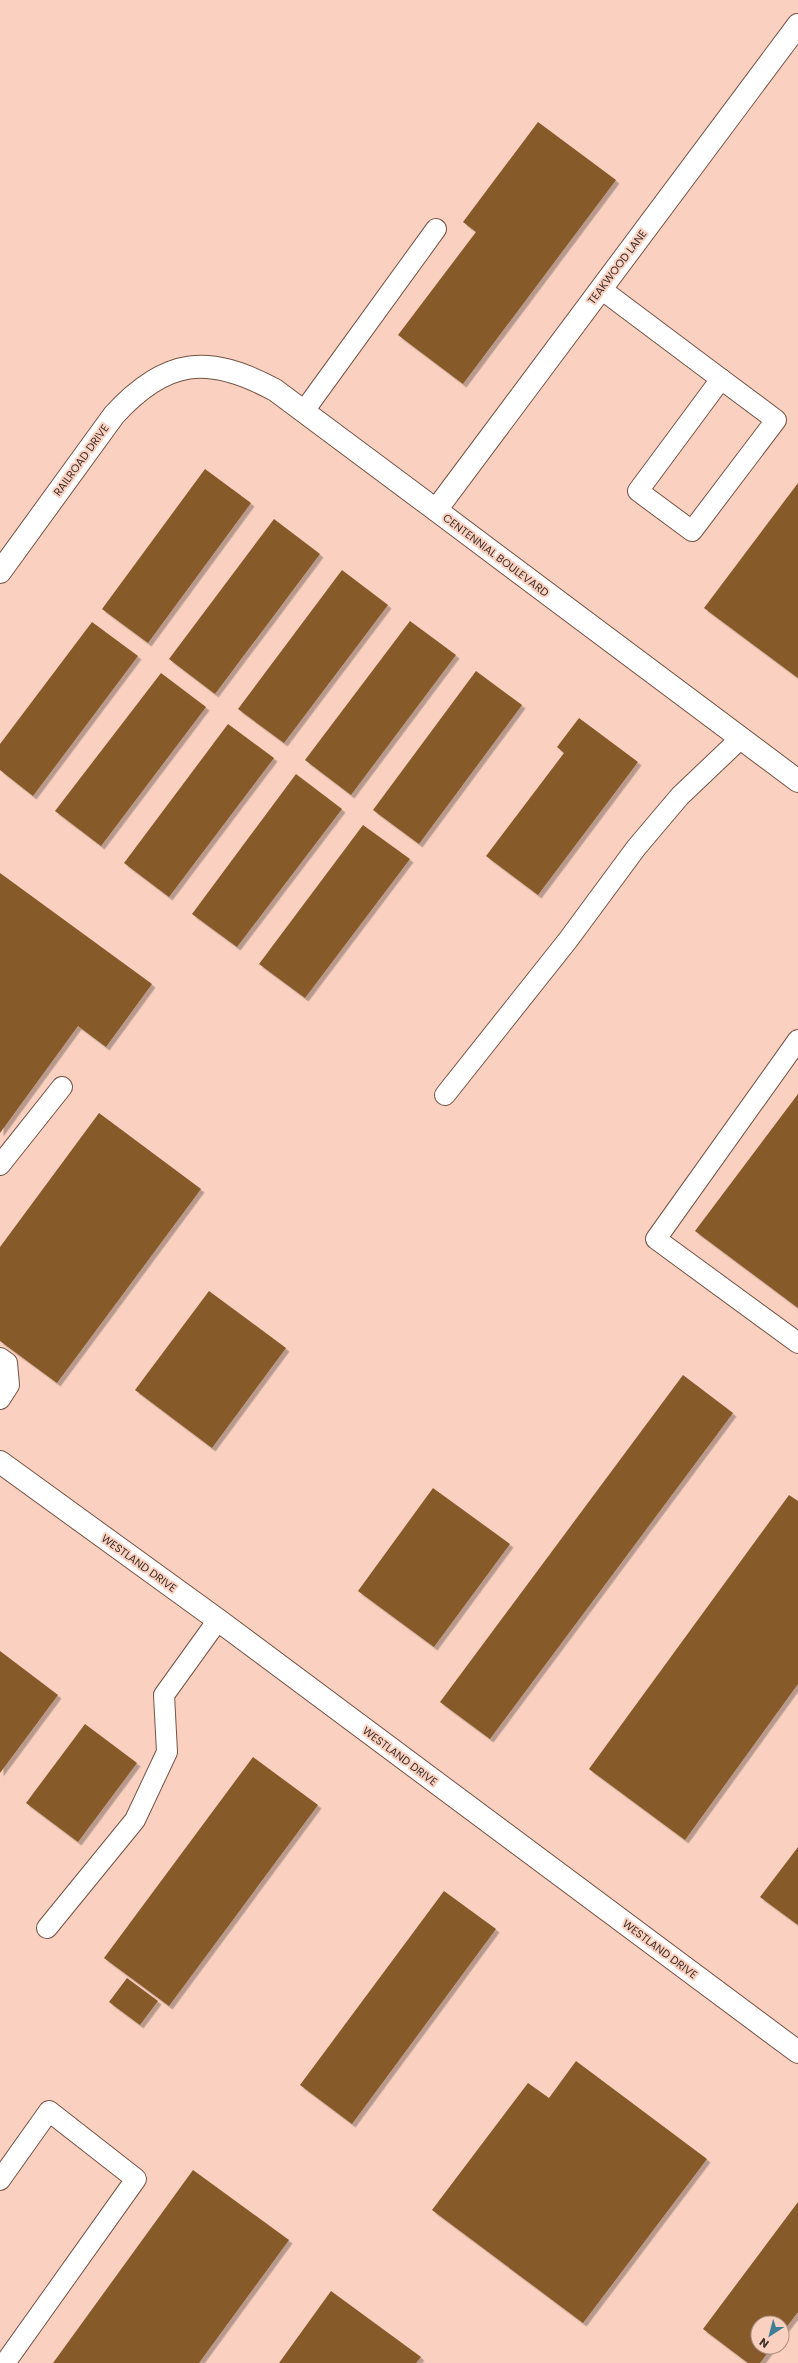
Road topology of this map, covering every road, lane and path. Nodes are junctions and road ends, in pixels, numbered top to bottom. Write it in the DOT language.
graph roads {
  1 [pos="798,25"];
  2 [pos="436,228"];
  3 [pos="601,289"];
  4 [pos="179,368"];
  5 [pos="721,379"];
  6 [pos="304,411"];
  7 [pos="436,510"];
  8 [pos="0,572"];
  9 [pos="741,738"];
  10 [pos="798,781"];
  11 [pos="798,1040"];
  12 [pos="62,1087"];
  13 [pos="445,1095"];
  14 [pos="0,1165"];
  15 [pos="798,1343"];
  16 [pos="0,1358"];
  17 [pos="0,1399"];
  18 [pos="0,1462"];
  19 [pos="218,1620"];
  20 [pos="47,1928"];
  21 [pos="798,2052"];
  22 [pos="0,2180"];
  23 [pos="5,2363"];
  1 -- 3 [label="street, TEAKWOOD LANE"];
  2 -- 6 [label="lane"];
  3 -- 5 [label="lane"];
  3 -- 7 [label="street, TEAKWOOD LANE"];
  4 -- 6 [label="street, CENTENNIAL BOULEVARD"];
  4 -- 8 [label="street, RAILROAD DRIVE"];
  5 -- 5 [label="lane"];
  6 -- 7 [label="street, CENTENNIAL BOULEVARD"];
  7 -- 9 [label="street, CENTENNIAL BOULEVARD"];
  9 -- 10 [label="street, CENTENNIAL BOULEVARD"];
  9 -- 13 [label="lane"];
  11 -- 15 [label="lane"];
  12 -- 14 [label="lane"];
  16 -- 17 [label="lane"];
  18 -- 19 [label="street, WESTLAND DRIVE"];
  19 -- 20 [label="lane"];
  19 -- 21 [label="street, WESTLAND DRIVE"];
  22 -- 23 [label="lane"];
}
